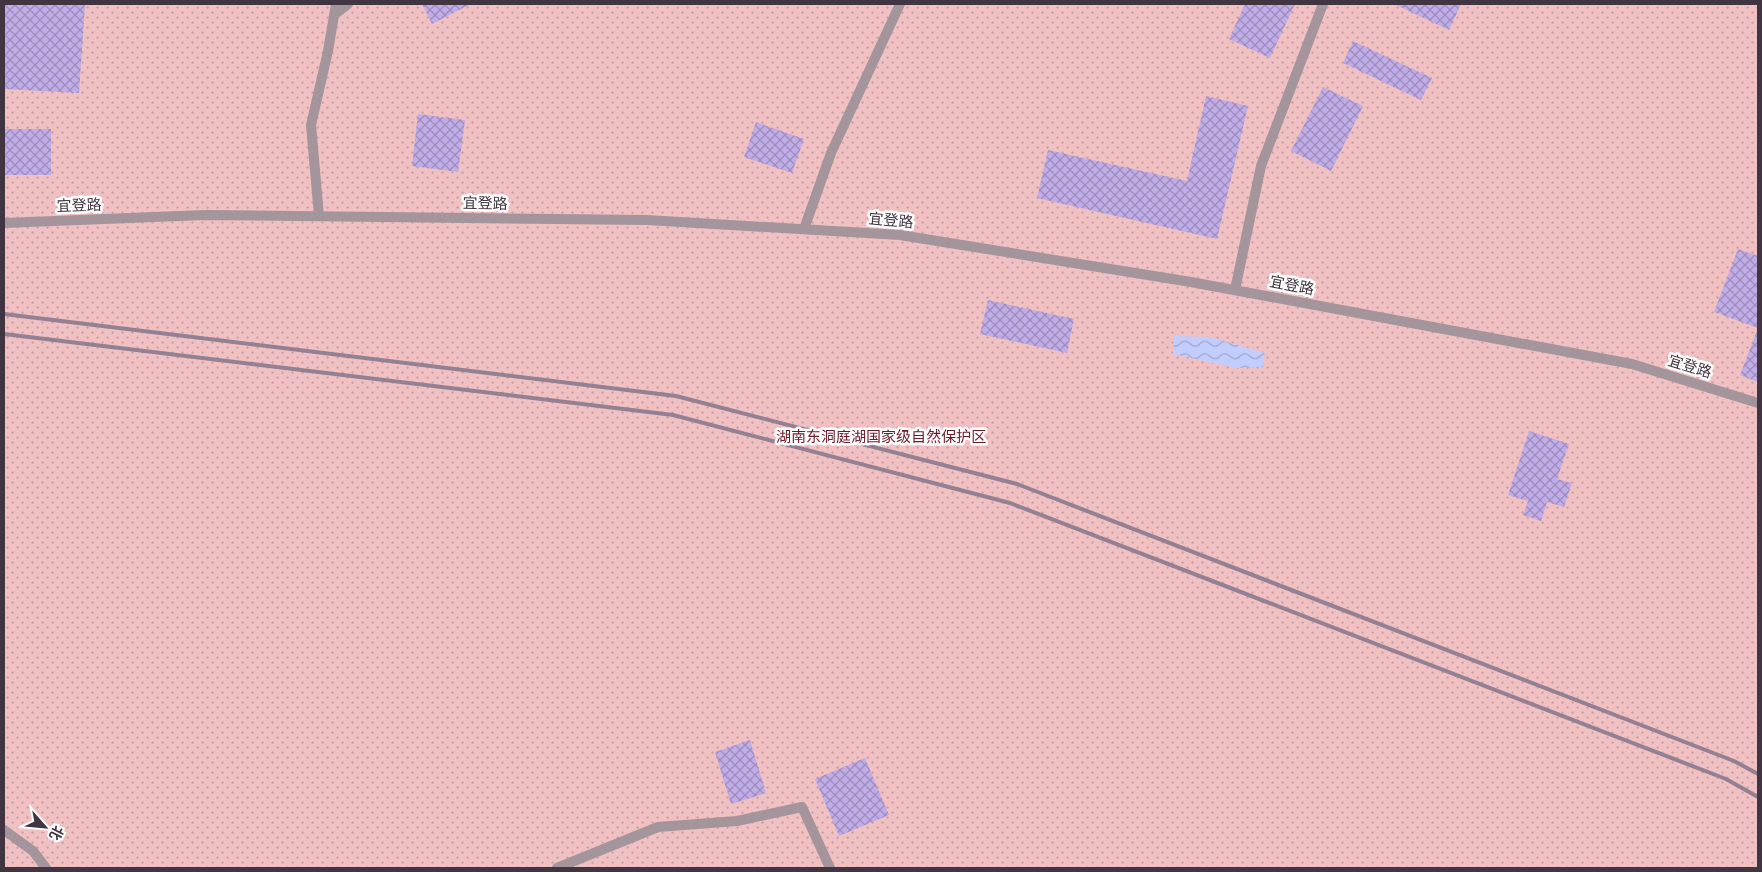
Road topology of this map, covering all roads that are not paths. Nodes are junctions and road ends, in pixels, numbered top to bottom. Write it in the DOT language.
graph roads {
  1 [pos="348,4"];
  2 [pos="900,4"];
  3 [pos="1322,4"];
  4 [pos="335,9"];
  5 [pos="319,216"];
  6 [pos="4,223"];
  7 [pos="804,229"];
  8 [pos="1235,290"];
  9 [pos="1758,403"];
  10 [pos="4,830"];
  11 [pos="46,868"];
  12 [pos="557,868"];
  13 [pos="830,868"];
  1 -- 4 [label="street"];
  2 -- 7 [label="street"];
  3 -- 8 [label="street"];
  4 -- 5 [label="street"];
  5 -- 6 [label="street, 宜登路"];
  5 -- 7 [label="street, 宜登路"];
  7 -- 8 [label="street, 宜登路"];
  8 -- 9 [label="street, 宜登路"];
  10 -- 11 [label="street"];
  12 -- 13 [label="street"];
}
